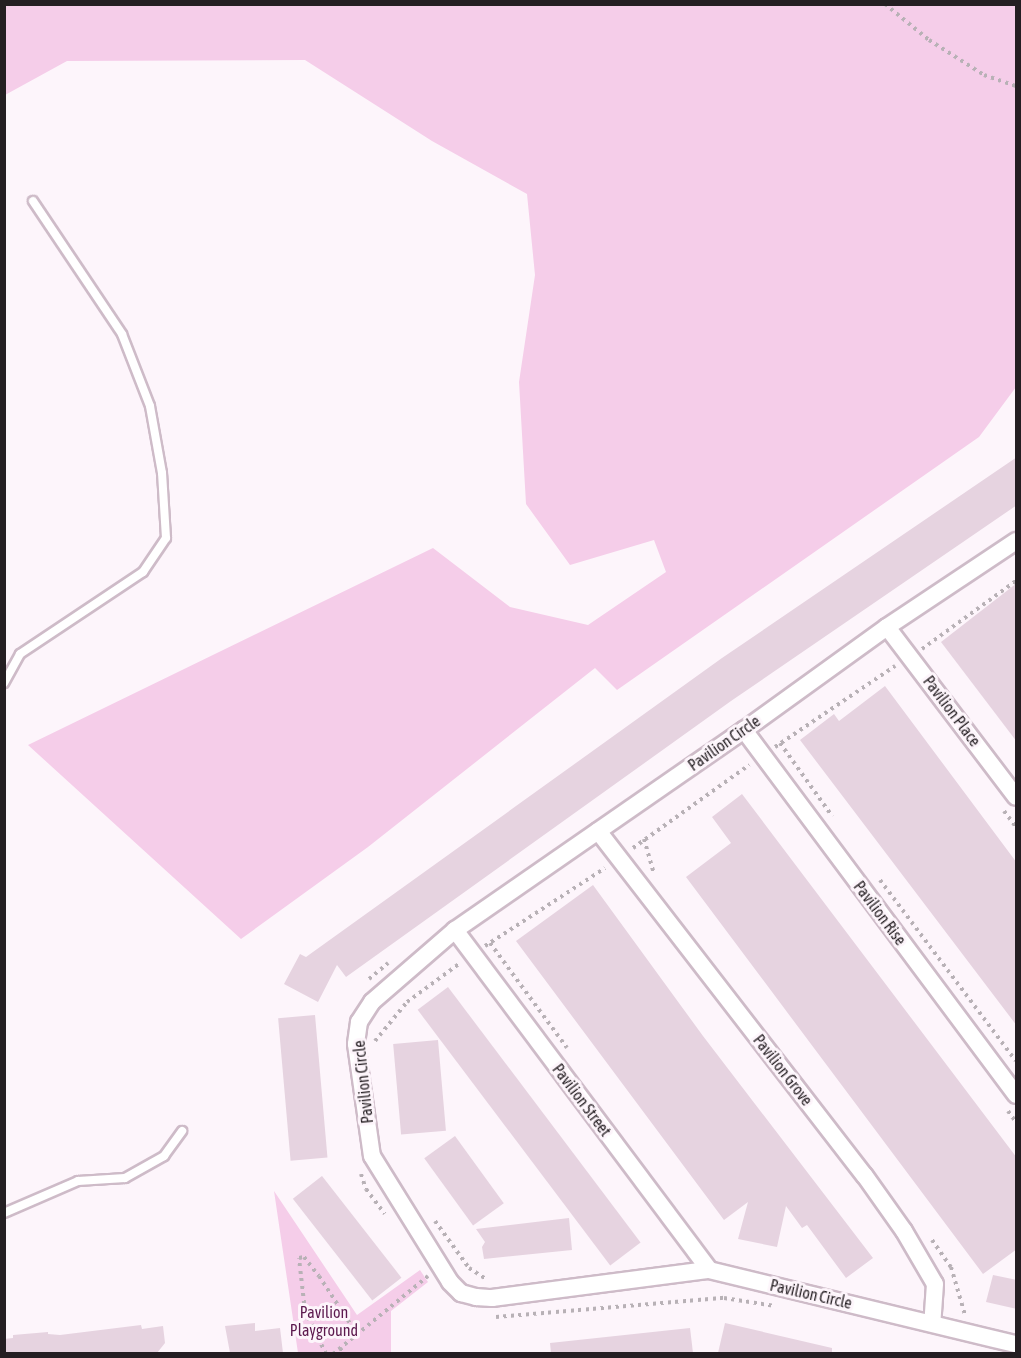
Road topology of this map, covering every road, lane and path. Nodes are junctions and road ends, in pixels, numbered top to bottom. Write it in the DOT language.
graph roads {
  1 [pos="885,4"];
  2 [pos="1017,86"];
  3 [pos="33,201"];
  4 [pos="1017,541"];
  5 [pos="1017,581"];
  6 [pos="887,627"];
  7 [pos="911,657"];
  8 [pos="4,683"];
  9 [pos="744,730"];
  10 [pos="780,743"];
  11 [pos="762,755"];
  12 [pos="1017,797"];
  13 [pos="833,817"];
  14 [pos="598,831"];
  15 [pos="618,858"];
  16 [pos="874,872"];
  17 [pos="455,930"];
  18 [pos="473,954"];
  19 [pos="390,961"];
  20 [pos="364,988"];
  21 [pos="372,1048"];
  22 [pos="1017,1061"];
  23 [pos="1017,1095"];
  24 [pos="182,1131"];
  25 [pos="360,1171"];
  26 [pos="4,1213"];
  27 [pos="428,1213"];
  28 [pos="392,1223"];
  29 [pos="709,1270"];
  30 [pos="436,1281"];
  31 [pos="494,1282"];
  32 [pos="780,1307"];
  33 [pos="934,1316"];
  34 [pos="492,1317"];
  35 [pos="976,1318"];
  36 [pos="357,1334"];
  37 [pos="1017,1344"];
  38 [pos="340,1348"];
  39 [pos="326,1353"];
  40 [pos="333,1353"];
  41 [pos="344,1353"];
  1 -- 2 [label="path"];
  3 -- 8 [label="lane"];
  4 -- 6 [label="street, Pavilion Circle"];
  5 -- 7 [label="path"];
  6 -- 7 [label="street, Pavilion Place"];
  6 -- 9 [label="street, Pavilion Circle"];
  7 -- 10 [label="path"];
  7 -- 12 [label="street, Pavilion Place"];
  9 -- 11 [label="street, Pavilion Rise"];
  9 -- 14 [label="street, Pavilion Circle"];
  10 -- 11 [label="path"];
  10 -- 13 [label="path"];
  11 -- 15 [label="path"];
  11 -- 23 [label="street, Pavilion Rise"];
  14 -- 15 [label="street, Pavilion Grove"];
  14 -- 17 [label="street, Pavilion Circle"];
  15 -- 18 [label="path"];
  15 -- 33 [label="street, Pavilion Grove"];
  16 -- 22 [label="path"];
  17 -- 18 [label="street, Pavilion Street"];
  17 -- 29 [label="street, Pavilion Circle"];
  18 -- 21 [label="path"];
  18 -- 29 [label="street, Pavilion Street"];
  19 -- 20 [label="path"];
  24 -- 26 [label="lane"];
  25 -- 28 [label="path"];
  27 -- 31 [label="path"];
  29 -- 33 [label="street, Pavilion Circle"];
  30 -- 36 [label="path"];
  32 -- 34 [label="path"];
  33 -- 35 [label="path"];
  33 -- 37 [label="street, Pavilion Circle"];
  36 -- 38 [label="path"];
  36 -- 39 [label="path"];
  38 -- 40 [label="path"];
  38 -- 41 [label="path"];
}
